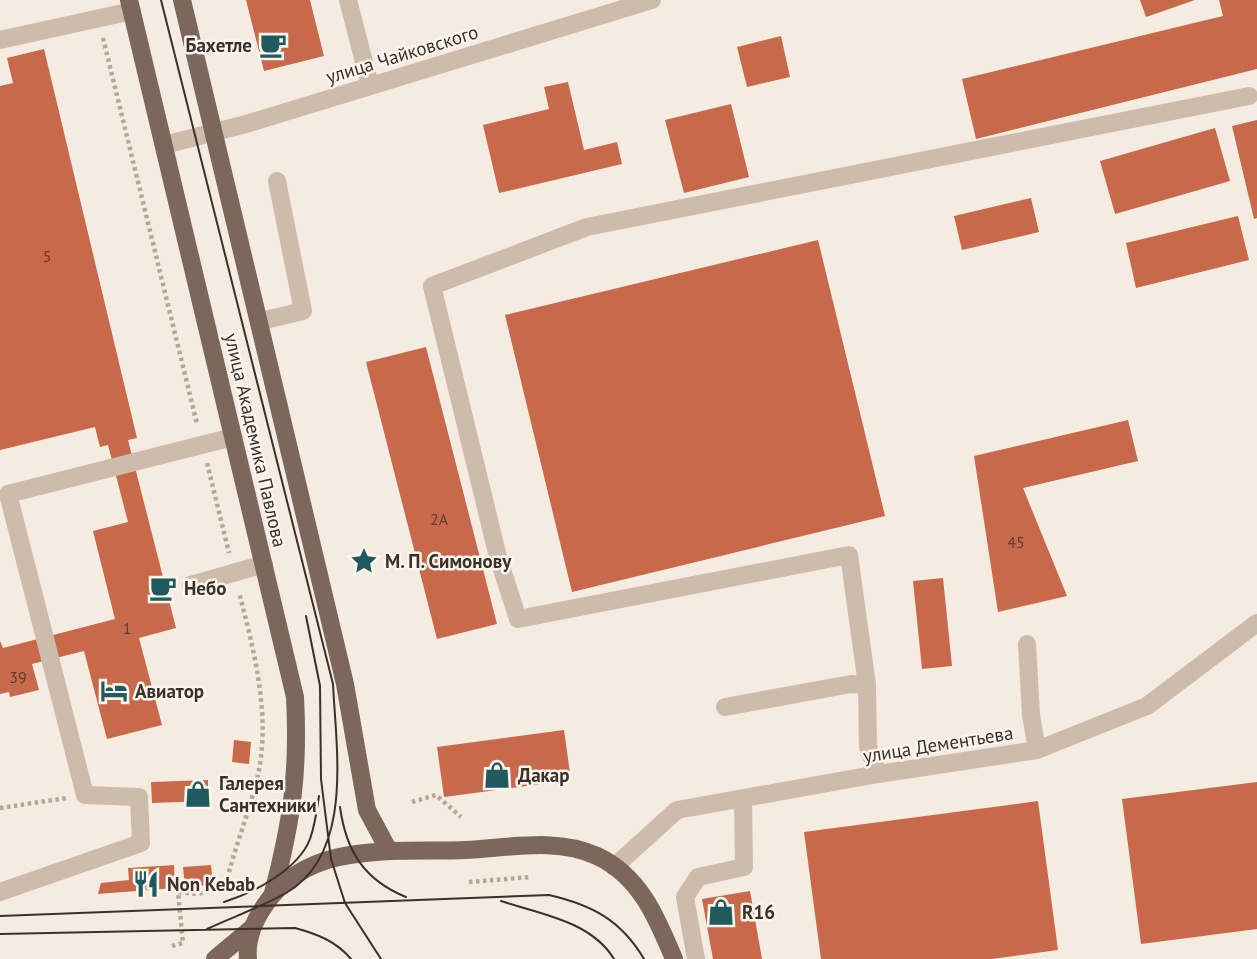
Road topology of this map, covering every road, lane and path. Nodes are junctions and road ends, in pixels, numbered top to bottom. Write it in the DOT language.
graph roads {
  1 [pos="182,0"];
  2 [pos="348,0"];
  3 [pos="652,0"];
  4 [pos="621,5"];
  5 [pos="131,6"];
  6 [pos="99,19"];
  7 [pos="0,40"];
  8 [pos="370,85"];
  9 [pos="1249,96"];
  10 [pos="215,132"];
  11 [pos="164,145"];
  12 [pos="277,181"];
  13 [pos="261,321"];
  14 [pos="233,437"];
  15 [pos="202,445"];
  16 [pos="4,495"];
  17 [pos="264,564"];
  18 [pos="234,573"];
  19 [pos="191,585"];
  20 [pos="1257,623"];
  21 [pos="1027,644"];
  22 [pos="867,685"];
  23 [pos="725,707"];
  24 [pos="1037,750"];
  25 [pos="878,774"];
  26 [pos="85,795"];
  27 [pos="743,798"];
  28 [pos="412,802"];
  29 [pos="0,808"];
  30 [pos="461,817"];
  31 [pos="389,851"];
  32 [pos="614,867"];
  33 [pos="530,877"];
  34 [pos="469,882"];
  35 [pos="0,892"];
  36 [pos="274,893"];
  37 [pos="252,928"];
  38 [pos="172,946"];
  39 [pos="215,959"];
  40 [pos="248,959"];
  41 [pos="674,959"];
  42 [pos="696,959"];
  1 -- 10 [label="main road, улица Академика Павлова"];
  2 -- 8 [label="street"];
  3 -- 4 [label="street, улица Чайковского"];
  4 -- 8 [label="street, улица Чайковского"];
  5 -- 6 [label="street"];
  5 -- 11 [label="main road, улица Академика Павлова"];
  6 -- 7 [label="street"];
  6 -- 15 [label="path"];
  8 -- 10 [label="street, улица Чайковского"];
  9 -- 22 [label="street"];
  10 -- 11 [label="street, улица Чайковского"];
  10 -- 13 [label="main road, улица Академика Павлова"];
  11 -- 14 [label="main road, улица Академика Павлова"];
  12 -- 13 [label="street"];
  13 -- 31 [label="main road, улица Академика Павлова"];
  14 -- 15 [label="street"];
  14 -- 17 [label="main road, улица Академика Павлова"];
  15 -- 16 [label="street"];
  15 -- 18 [label="path"];
  16 -- 26 [label="street"];
  17 -- 18 [label="street"];
  17 -- 36 [label="main road, улица Академика Павлова"];
  18 -- 19 [label="street"];
  18 -- 38 [label="path"];
  20 -- 24 [label="street, улица Дементьева"];
  21 -- 24 [label="street"];
  22 -- 23 [label="street"];
  22 -- 25 [label="street"];
  24 -- 25 [label="street, улица Дементьева"];
  25 -- 27 [label="street, улица Дементьева"];
  26 -- 29 [label="path"];
  26 -- 35 [label="street"];
  27 -- 32 [label="street, улица Дементьева"];
  27 -- 42 [label="street"];
  28 -- 30 [label="path"];
  31 -- 32 [label="main road"];
  31 -- 36 [label="main road"];
  32 -- 41 [label="main road"];
  33 -- 34 [label="path"];
  36 -- 37 [label="main road"];
  37 -- 39 [label="main road"];
  37 -- 40 [label="main road"];
}
